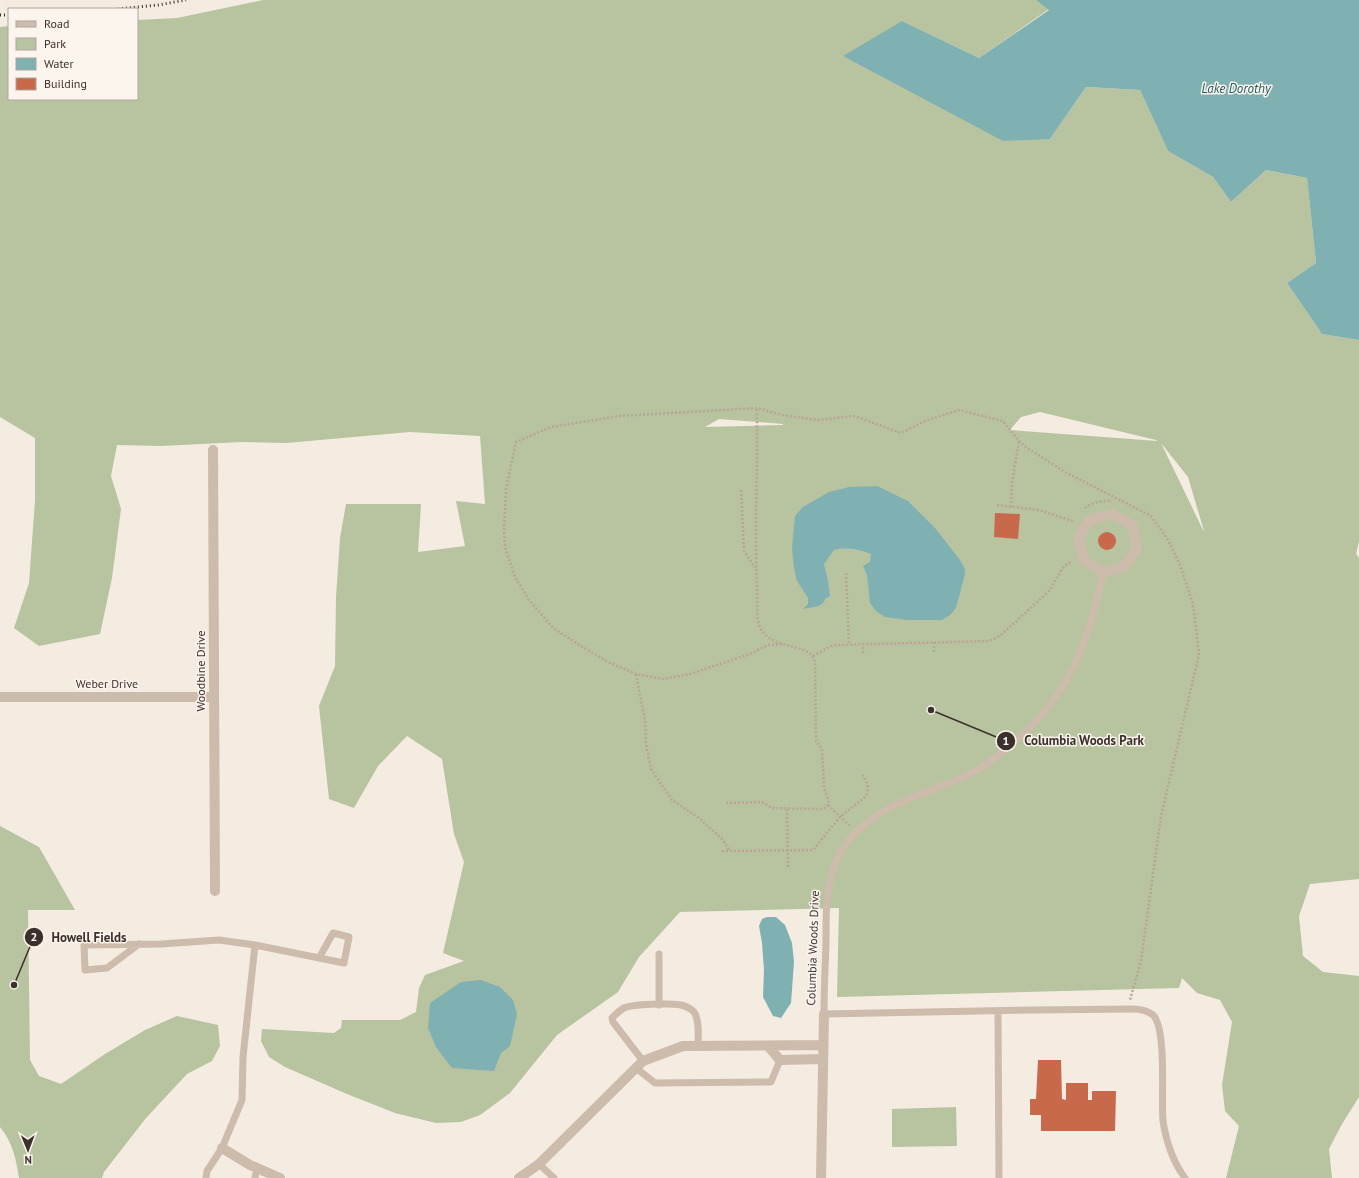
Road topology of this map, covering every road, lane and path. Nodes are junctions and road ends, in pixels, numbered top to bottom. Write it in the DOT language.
graph roads {
  1 [pos="757,408"];
  2 [pos="1018,441"];
  3 [pos="213,450"];
  4 [pos="741,490"];
  5 [pos="997,505"];
  6 [pos="1011,507"];
  7 [pos="1084,527"];
  8 [pos="1083,554"];
  9 [pos="1102,572"];
  10 [pos="756,573"];
  11 [pos="846,573"];
  12 [pos="934,642"];
  13 [pos="782,644"];
  14 [pos="863,644"];
  15 [pos="849,645"];
  16 [pos="934,652"];
  17 [pos="863,653"];
  18 [pos="813,656"];
  19 [pos="636,674"];
  20 [pos="0,697"];
  21 [pos="214,697"];
  22 [pos="861,774"];
  23 [pos="726,803"];
  24 [pos="828,805"];
  25 [pos="787,809"];
  26 [pos="840,817"];
  27 [pos="856,832"];
  28 [pos="730,851"];
  29 [pos="788,851"];
  30 [pos="722,852"];
  31 [pos="788,868"];
  32 [pos="215,891"];
  33 [pos="139,944"];
  34 [pos="255,945"];
  35 [pos="659,954"];
  36 [pos="319,958"];
  37 [pos="659,1005"];
  38 [pos="1127,1009"];
  39 [pos="998,1011"];
  40 [pos="824,1014"];
  41 [pos="823,1045"];
  42 [pos="698,1046"];
  43 [pos="768,1046"];
  44 [pos="822,1059"];
  45 [pos="780,1060"];
  46 [pos="639,1064"];
  47 [pos="222,1148"];
  48 [pos="539,1164"];
  49 [pos="256,1173"];
  50 [pos="206,1178"];
  51 [pos="280,1178"];
  52 [pos="518,1178"];
  53 [pos="554,1178"];
  54 [pos="821,1178"];
  55 [pos="999,1178"];
  56 [pos="1185,1178"];
  1 -- 2 [label="path"];
  1 -- 10 [label="path"];
  1 -- 19 [label="path"];
  2 -- 6 [label="path"];
  2 -- 38 [label="path"];
  3 -- 21 [label="street, Woodbine Drive"];
  4 -- 10 [label="path"];
  5 -- 6 [label="path"];
  6 -- 7 [label="path"];
  7 -- 8 [label="street"];
  7 -- 9 [label="street"];
  8 -- 9 [label="street"];
  8 -- 12 [label="path"];
  9 -- 27 [label="lane, Columbia Woods Drive"];
  10 -- 13 [label="path"];
  11 -- 15 [label="path"];
  12 -- 14 [label="path"];
  12 -- 16 [label="path"];
  13 -- 18 [label="path"];
  13 -- 19 [label="path"];
  14 -- 15 [label="path"];
  14 -- 17 [label="path"];
  15 -- 18 [label="path"];
  18 -- 24 [label="path"];
  19 -- 28 [label="path"];
  20 -- 21 [label="street, Weber Drive"];
  21 -- 32 [label="street, Woodbine Drive"];
  22 -- 26 [label="path"];
  23 -- 25 [label="path"];
  24 -- 25 [label="path"];
  24 -- 26 [label="path"];
  25 -- 29 [label="path"];
  26 -- 27 [label="path"];
  26 -- 29 [label="path"];
  27 -- 40 [label="lane, Columbia Woods Drive"];
  28 -- 29 [label="path"];
  28 -- 30 [label="path"];
  29 -- 31 [label="path"];
  33 -- 33 [label="lane"];
  33 -- 34 [label="lane"];
  34 -- 36 [label="lane"];
  34 -- 47 [label="lane"];
  35 -- 37 [label="lane"];
  36 -- 36 [label="lane"];
  37 -- 42 [label="lane"];
  37 -- 46 [label="lane"];
  38 -- 39 [label="lane"];
  38 -- 56 [label="lane"];
  39 -- 40 [label="lane"];
  39 -- 55 [label="lane"];
  40 -- 41 [label="street, Columbia Woods Drive"];
  41 -- 43 [label="street"];
  41 -- 44 [label="street, Columbia Woods Drive"];
  42 -- 43 [label="street"];
  42 -- 46 [label="street"];
  43 -- 45 [label="street"];
  44 -- 45 [label="street"];
  44 -- 54 [label="street, Columbia Woods Drive"];
  45 -- 46 [label="lane"];
  46 -- 48 [label="street"];
  47 -- 49 [label="street"];
  47 -- 50 [label="lane"];
  48 -- 52 [label="street"];
  48 -- 53 [label="lane"];
  49 -- 51 [label="street"];
}
